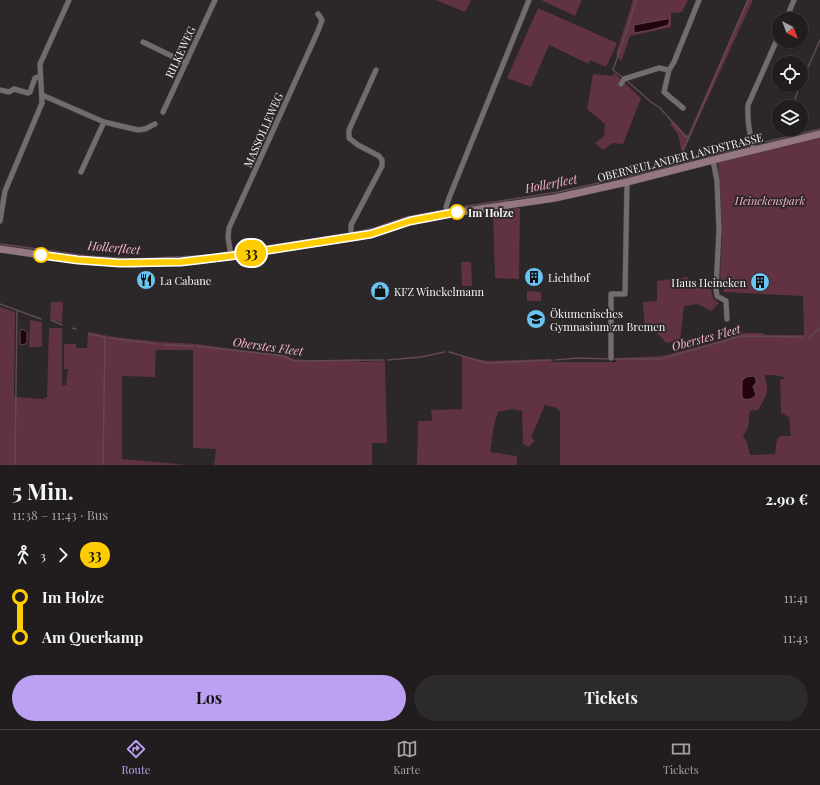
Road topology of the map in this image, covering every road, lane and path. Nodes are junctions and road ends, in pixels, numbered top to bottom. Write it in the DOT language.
graph roads {
  1 [pos="70,0"];
  2 [pos="214,0"];
  3 [pos="529,0"];
  4 [pos="699,0"];
  5 [pos="794,0"];
  6 [pos="789,12"];
  7 [pos="318,14"];
  8 [pos="142,42"];
  9 [pos="773,48"];
  10 [pos="186,62"];
  11 [pos="376,70"];
  12 [pos="669,70"];
  13 [pos="40,76"];
  14 [pos="621,84"];
  15 [pos="0,90"];
  16 [pos="42,95"];
  17 [pos="683,108"];
  18 [pos="163,112"];
  19 [pos="104,122"];
  20 [pos="155,124"];
  21 [pos="820,134"];
  22 [pos="754,151"];
  23 [pos="713,160"];
  24 [pos="81,172"];
  25 [pos="627,182"];
  26 [pos="447,210"];
  27 [pos="0,221"];
  28 [pos="351,238"];
  29 [pos="0,249"];
  30 [pos="231,256"];
  31 [pos="727,319"];
  32 [pos="611,358"];
  1 -- 13 [label="street"];
  2 -- 10 [label="street, RILKEWEG"];
  3 -- 26 [label="street"];
  4 -- 12 [label="street"];
  5 -- 6 [label="street"];
  7 -- 30 [label="street, MASSOLLEWEG"];
  8 -- 10 [label="street"];
  9 -- 22 [label="street"];
  10 -- 18 [label="street, RILKEWEG"];
  11 -- 28 [label="street"];
  12 -- 14 [label="street"];
  12 -- 17 [label="street"];
  13 -- 15 [label="street"];
  13 -- 16 [label="street"];
  16 -- 19 [label="street"];
  16 -- 27 [label="street"];
  19 -- 20 [label="street"];
  19 -- 24 [label="street"];
  21 -- 22 [label="street, OBERNEULANDER LANDSTRASSE"];
  22 -- 23 [label="street, OBERNEULANDER LANDSTRASSE"];
  23 -- 25 [label="street, OBERNEULANDER LANDSTRASSE"];
  23 -- 31 [label="street"];
  25 -- 26 [label="street, OBERNEULANDER LANDSTRASSE"];
  25 -- 32 [label="street"];
  26 -- 28 [label="street, OBERNEULANDER LANDSTRASSE"];
  28 -- 30 [label="street, OBERNEULANDER LANDSTRASSE"];
  29 -- 30 [label="street, OBERNEULANDER LANDSTRASSE"];
}
